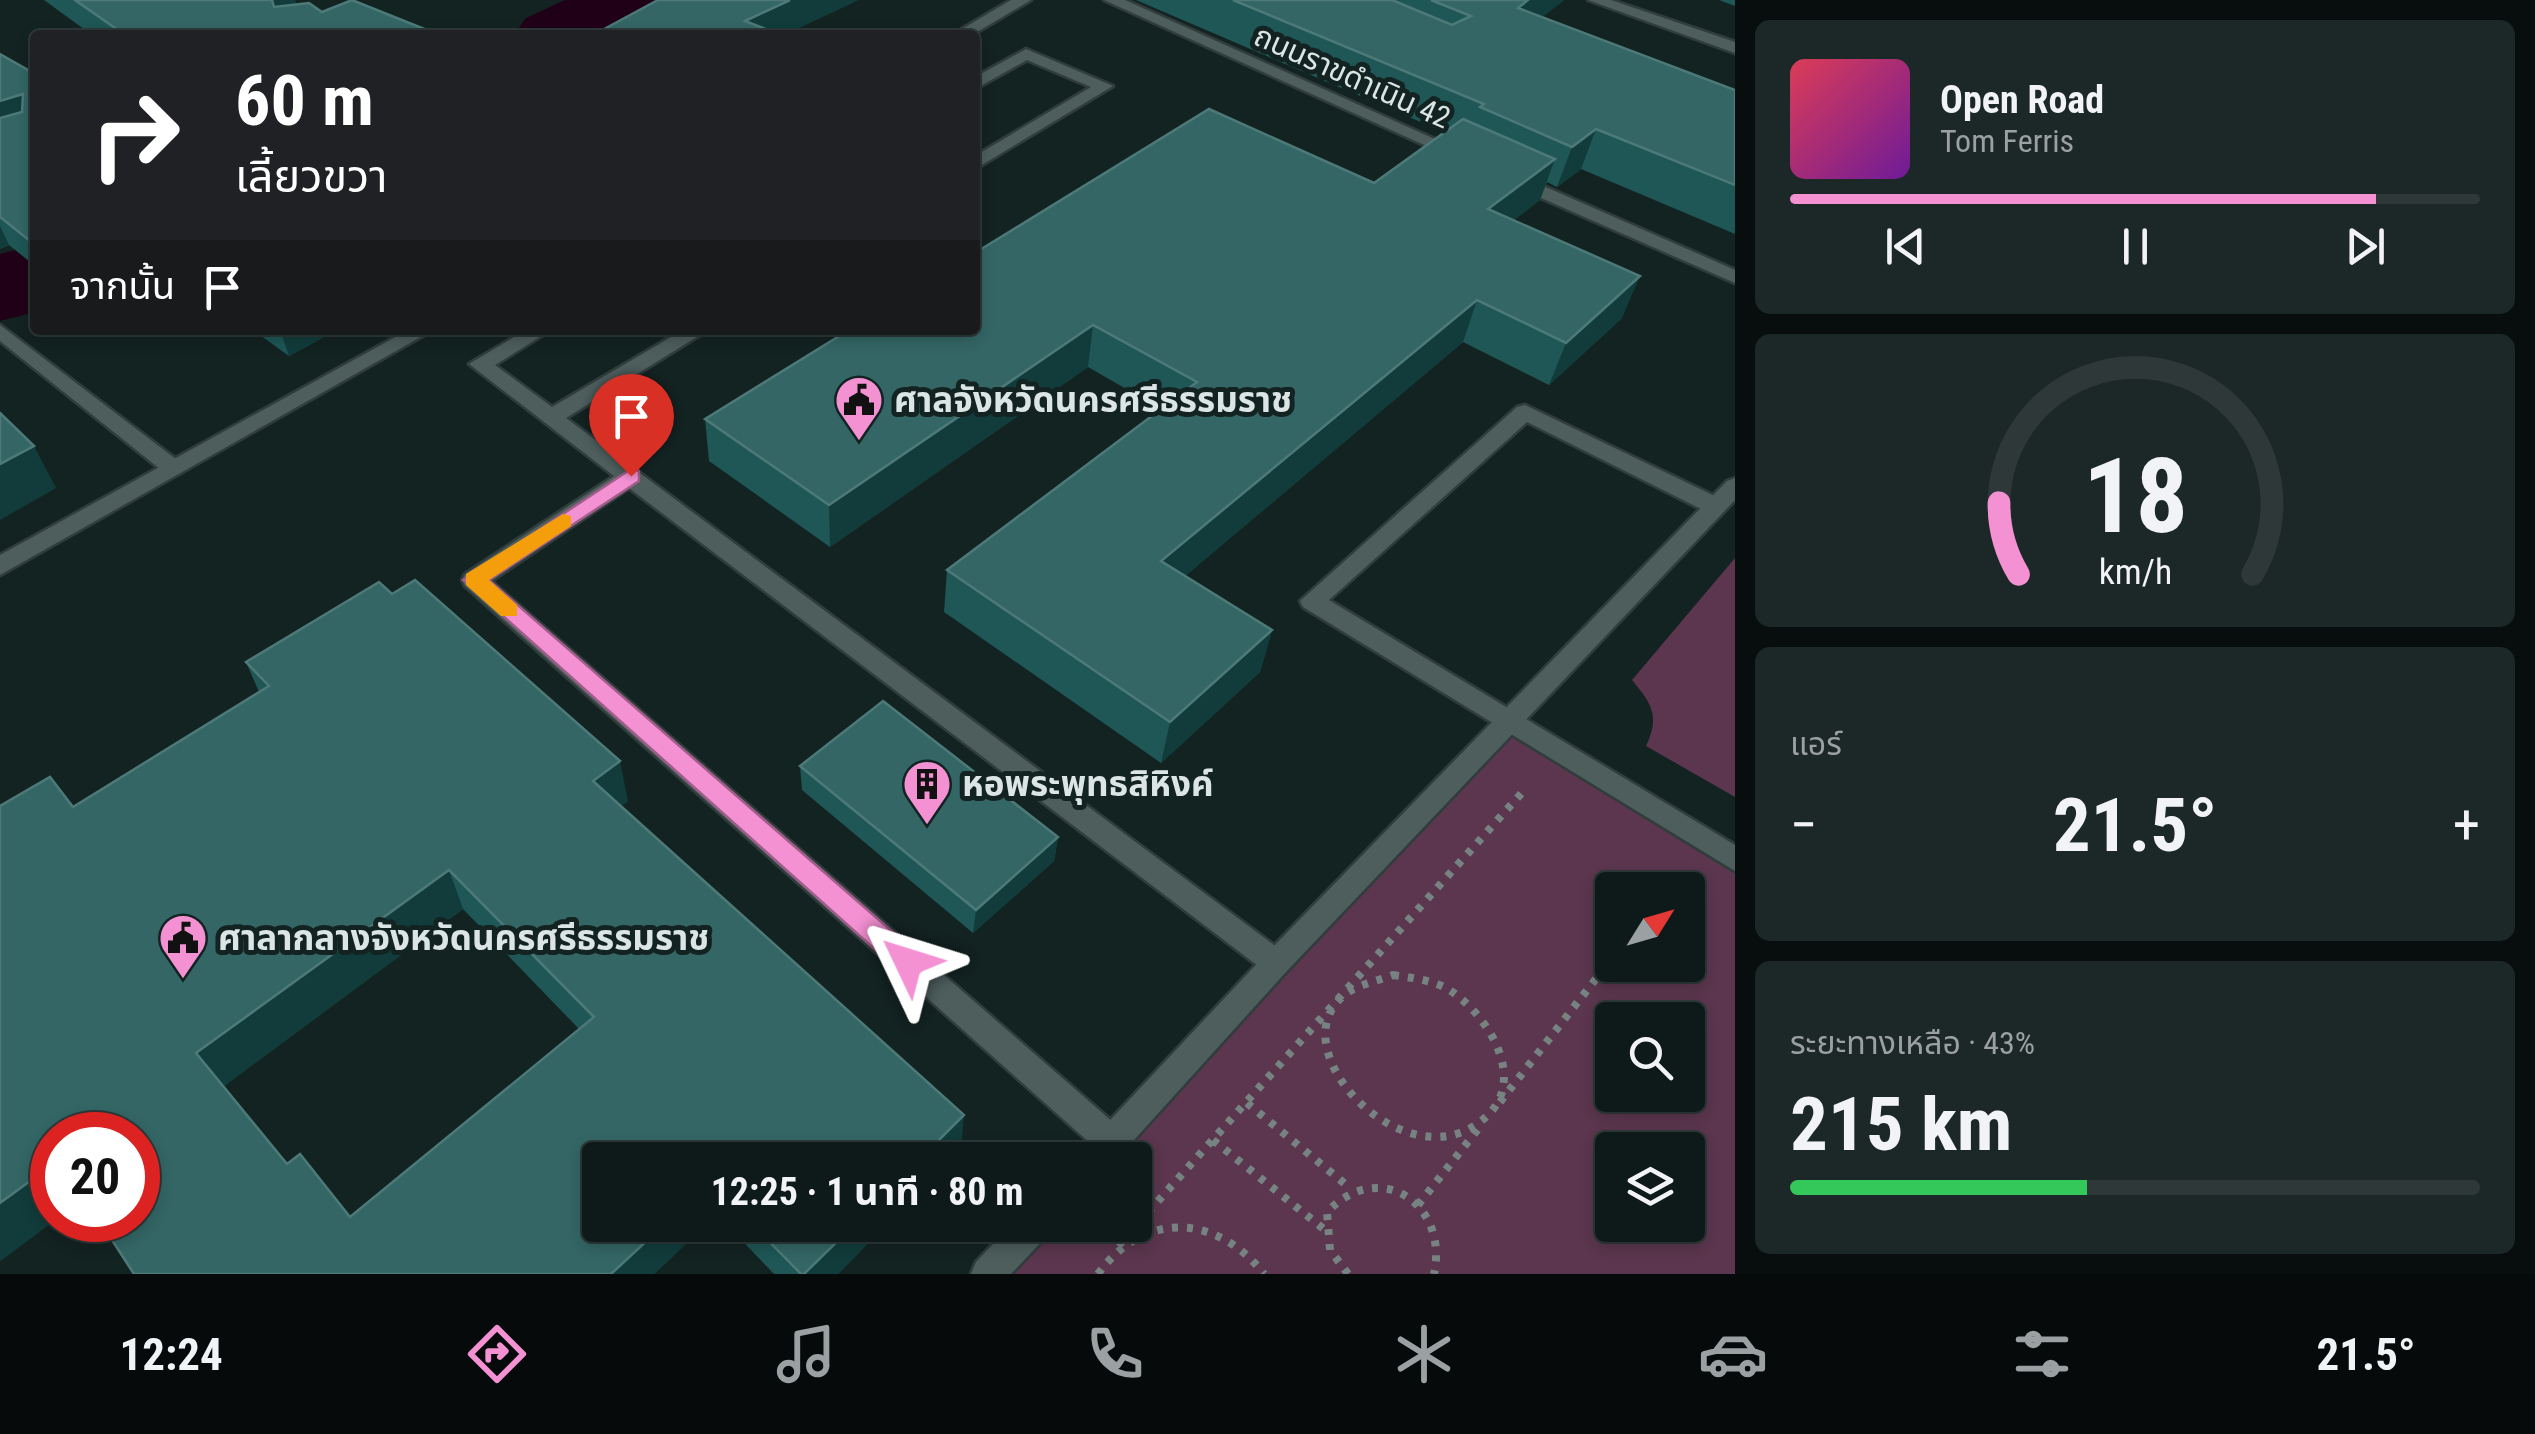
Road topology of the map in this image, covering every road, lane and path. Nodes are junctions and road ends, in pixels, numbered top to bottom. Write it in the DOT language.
graph roads {
  1 [pos="1023,0"];
  2 [pos="1112,0"];
  3 [pos="1596,0"];
  4 [pos="969,30"];
  5 [pos="1735,48"];
  6 [pos="980,81"];
  7 [pos="980,161"];
  8 [pos="1735,277"];
  9 [pos="2,332"];
  10 [pos="414,335"];
  11 [pos="531,335"];
  12 [pos="690,335"];
  13 [pos="552,418"];
  14 [pos="172,468"];
  15 [pos="631,476"];
  16 [pos="1735,486"];
  17 [pos="1715,506"];
  18 [pos="0,566"];
  19 [pos="1508,722"];
  20 [pos="1558,752"];
  21 [pos="1735,859"];
  22 [pos="1276,963"];
  23 [pos="1595,980"];
  24 [pos="1345,992"];
  25 [pos="1246,1102"];
  26 [pos="1492,1113"];
  27 [pos="1213,1140"];
  28 [pos="1092,1142"];
  29 [pos="1110,1142"];
  30 [pos="1350,1188"];
  31 [pos="1418,1205"];
  32 [pos="1326,1231"];
  33 [pos="1018,1242"];
  34 [pos="1118,1246"];
  35 [pos="1097,1273"];
  36 [pos="988,1274"];
  37 [pos="1264,1274"];
  38 [pos="1348,1274"];
  39 [pos="1434,1274"];
  1 -- 4 [label="street"];
  2 -- 8 [label="street, ถนนราขดำเนิน 42"];
  3 -- 5 [label="street"];
  6 -- 7 [label="street"];
  9 -- 14 [label="street"];
  10 -- 14 [label="street"];
  11 -- 13 [label="street"];
  12 -- 13 [label="street"];
  13 -- 15 [label="street"];
  14 -- 18 [label="street"];
  15 -- 22 [label="street"];
  15 -- 28 [label="street"];
  16 -- 17 [label="street"];
  17 -- 19 [label="street"];
  17 -- 19 [label="street"];
  19 -- 20 [label="street"];
  19 -- 22 [label="street"];
  20 -- 21 [label="street"];
  20 -- 24 [label="path"];
  22 -- 29 [label="street"];
  23 -- 26 [label="path"];
  24 -- 25 [label="path"];
  24 -- 26 [label="path"];
  24 -- 26 [label="path"];
  25 -- 27 [label="path"];
  25 -- 30 [label="path"];
  26 -- 31 [label="path"];
  27 -- 32 [label="path"];
  27 -- 34 [label="path"];
  30 -- 31 [label="path"];
  30 -- 32 [label="path"];
  31 -- 39 [label="path"];
  32 -- 38 [label="path"];
  33 -- 36 [label="street"];
  34 -- 35 [label="path"];
  34 -- 37 [label="path"];
}
